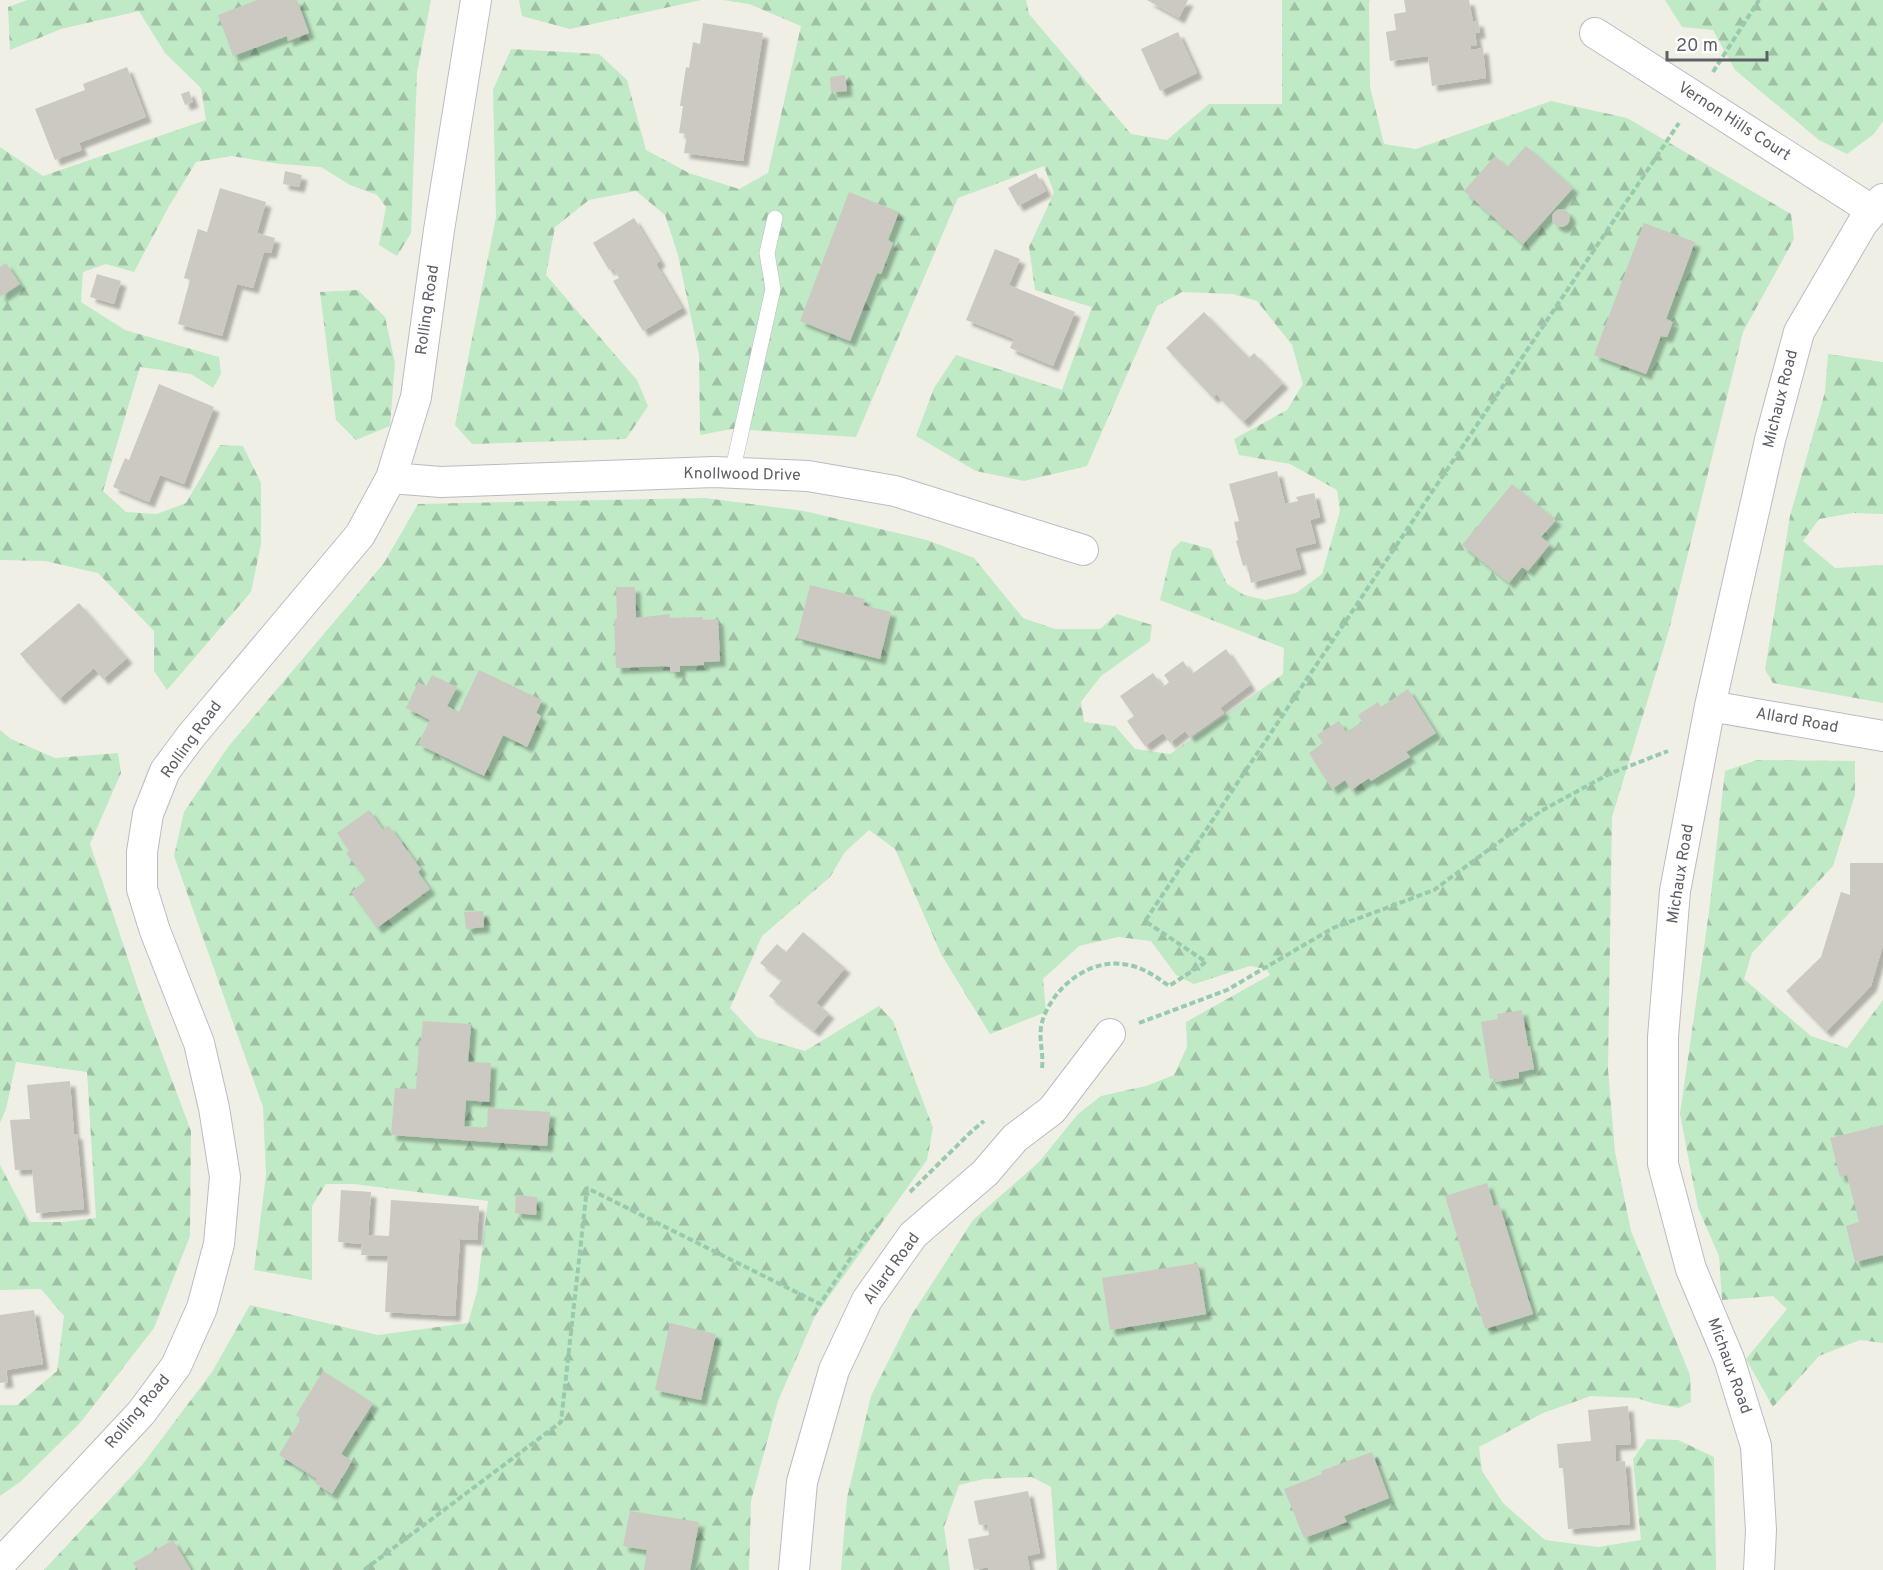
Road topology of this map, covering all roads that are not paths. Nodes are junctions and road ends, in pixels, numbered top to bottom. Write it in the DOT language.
graph roads {
  1 [pos="476,0"];
  2 [pos="1595,33"];
  3 [pos="1878,205"];
  4 [pos="775,218"];
  5 [pos="732,473"];
  6 [pos="391,478"];
  7 [pos="1083,550"];
  8 [pos="1710,706"];
  9 [pos="1883,736"];
  10 [pos="1110,1034"];
  11 [pos="0,1564"];
  12 [pos="794,1570"];
  13 [pos="1759,1570"];
  1 -- 6 [label="street, Rolling Road"];
  2 -- 3 [label="street, Vernon Hills Court"];
  3 -- 8 [label="street, Michaux Road"];
  4 -- 5 [label="lane"];
  5 -- 6 [label="street, Knollwood Drive"];
  5 -- 7 [label="street, Knollwood Drive"];
  6 -- 11 [label="street, Rolling Road"];
  8 -- 9 [label="street, Allard Road"];
  8 -- 13 [label="street, Michaux Road"];
  10 -- 12 [label="street, Allard Road"];
}
